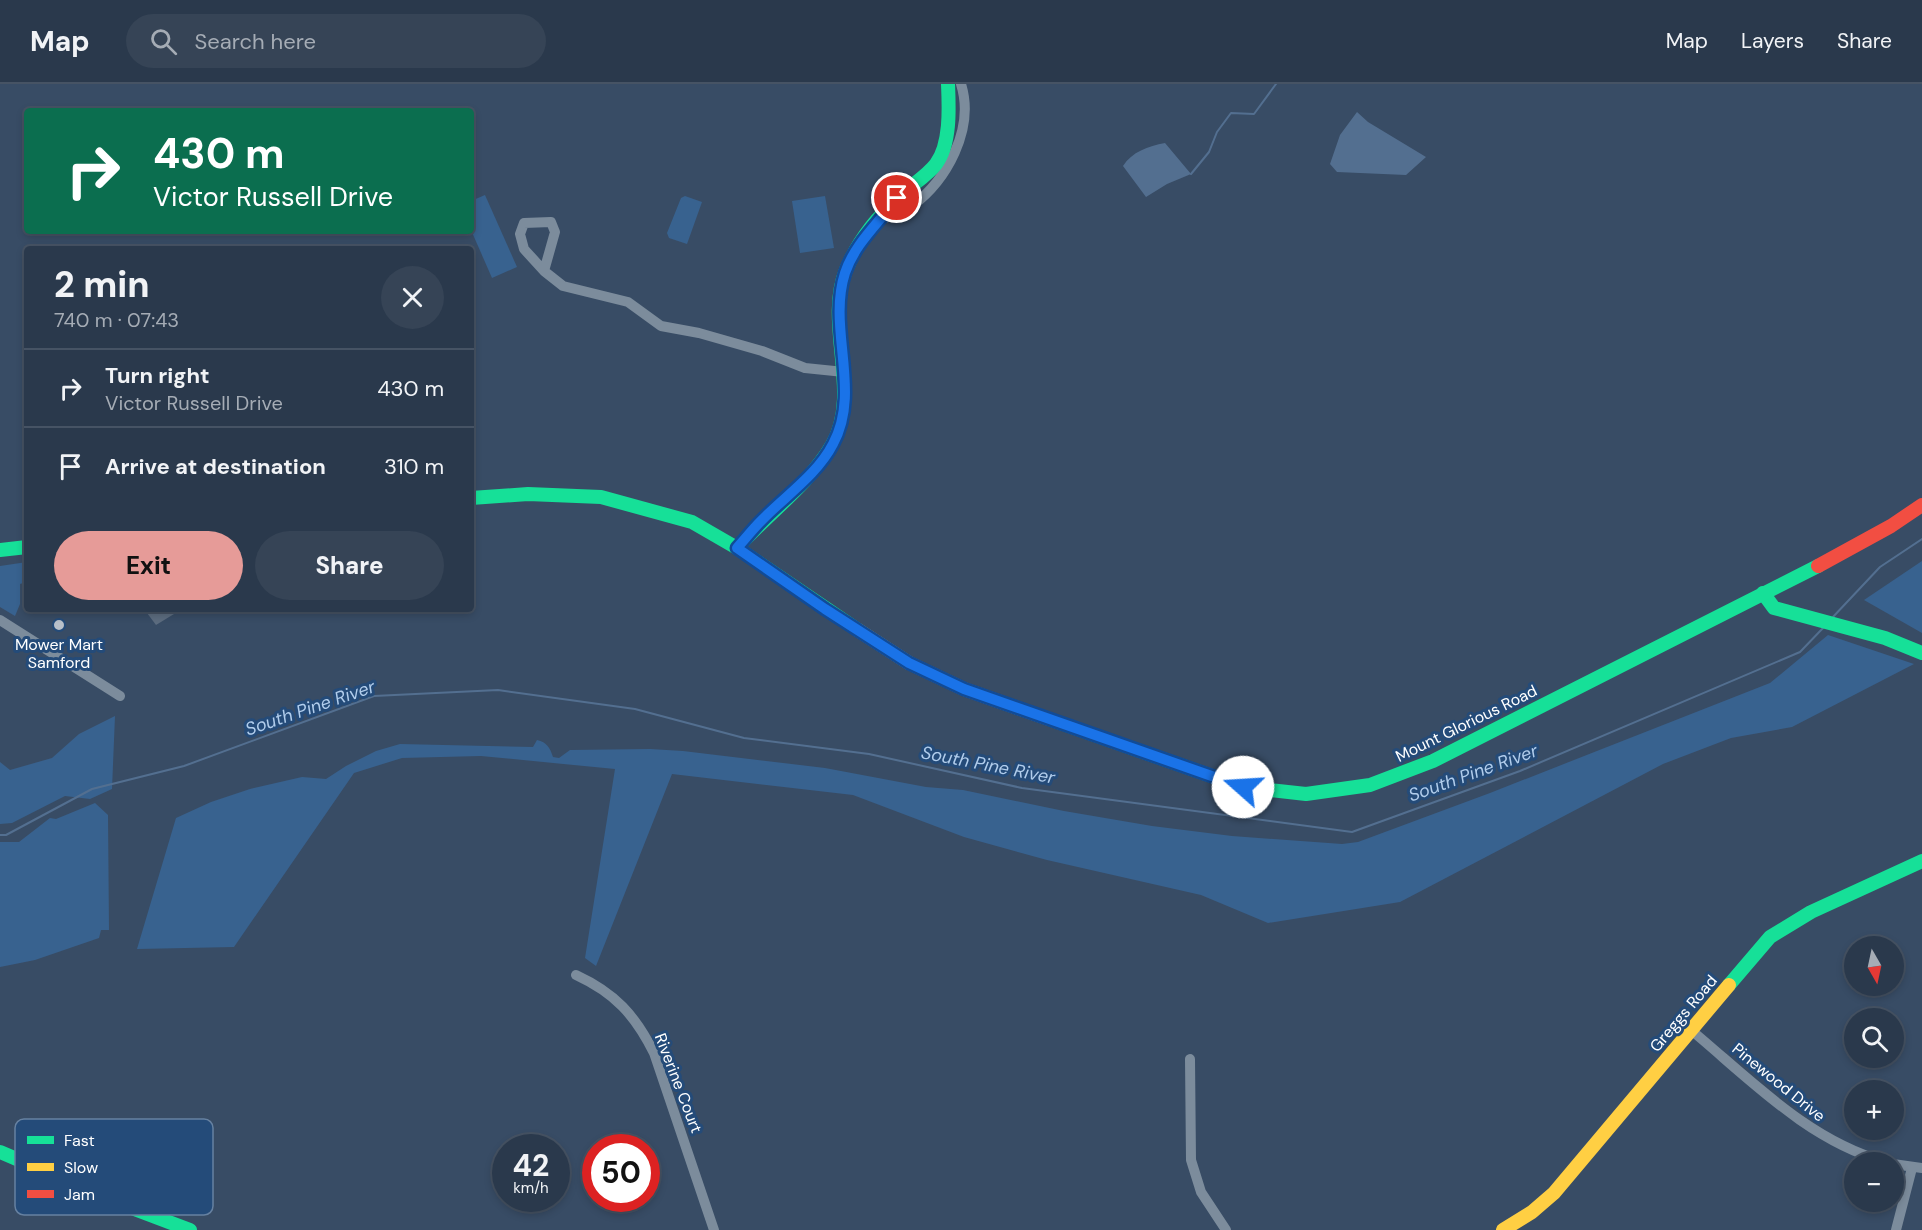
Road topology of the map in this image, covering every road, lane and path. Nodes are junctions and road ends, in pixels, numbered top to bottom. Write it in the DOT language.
graph roads {
  1 [pos="948,84"];
  2 [pos="961,84"];
  3 [pos="954,130"];
  4 [pos="544,271"];
  5 [pos="844,372"];
  6 [pos="474,498"];
  7 [pos="1922,505"];
  8 [pos="24,547"];
  9 [pos="737,548"];
  10 [pos="0,550"];
  11 [pos="1763,593"];
  12 [pos="0,620"];
  13 [pos="1922,653"];
  14 [pos="120,696"];
  15 [pos="1922,861"];
  16 [pos="576,975"];
  17 [pos="1691,1030"];
  18 [pos="1190,1059"];
  19 [pos="0,1152"];
  20 [pos="1857,1152"];
  21 [pos="15,1158"];
  22 [pos="1917,1168"];
  23 [pos="150,1215"];
  24 [pos="190,1230"];
  25 [pos="714,1230"];
  26 [pos="1226,1230"];
  27 [pos="1503,1230"];
  28 [pos="1896,1230"];
  1 -- 3 [label="main road"];
  2 -- 3 [label="street"];
  3 -- 5 [label="main road"];
  4 -- 4 [label="street"];
  4 -- 5 [label="street"];
  5 -- 9 [label="main road"];
  6 -- 9 [label="main road, Mount Glorious Road"];
  7 -- 11 [label="main road, Mount Glorious Road"];
  8 -- 10 [label="main road"];
  9 -- 11 [label="main road, Mount Glorious Road"];
  11 -- 13 [label="main road"];
  12 -- 14 [label="street"];
  15 -- 17 [label="main road, Greggs Road"];
  16 -- 25 [label="street, Riverine Court"];
  17 -- 20 [label="street, Pinewood Drive"];
  17 -- 27 [label="main road, Greggs Road"];
  18 -- 26 [label="street"];
  19 -- 21 [label="main road"];
  22 -- 28 [label="street"];
  23 -- 24 [label="main road"];
}
